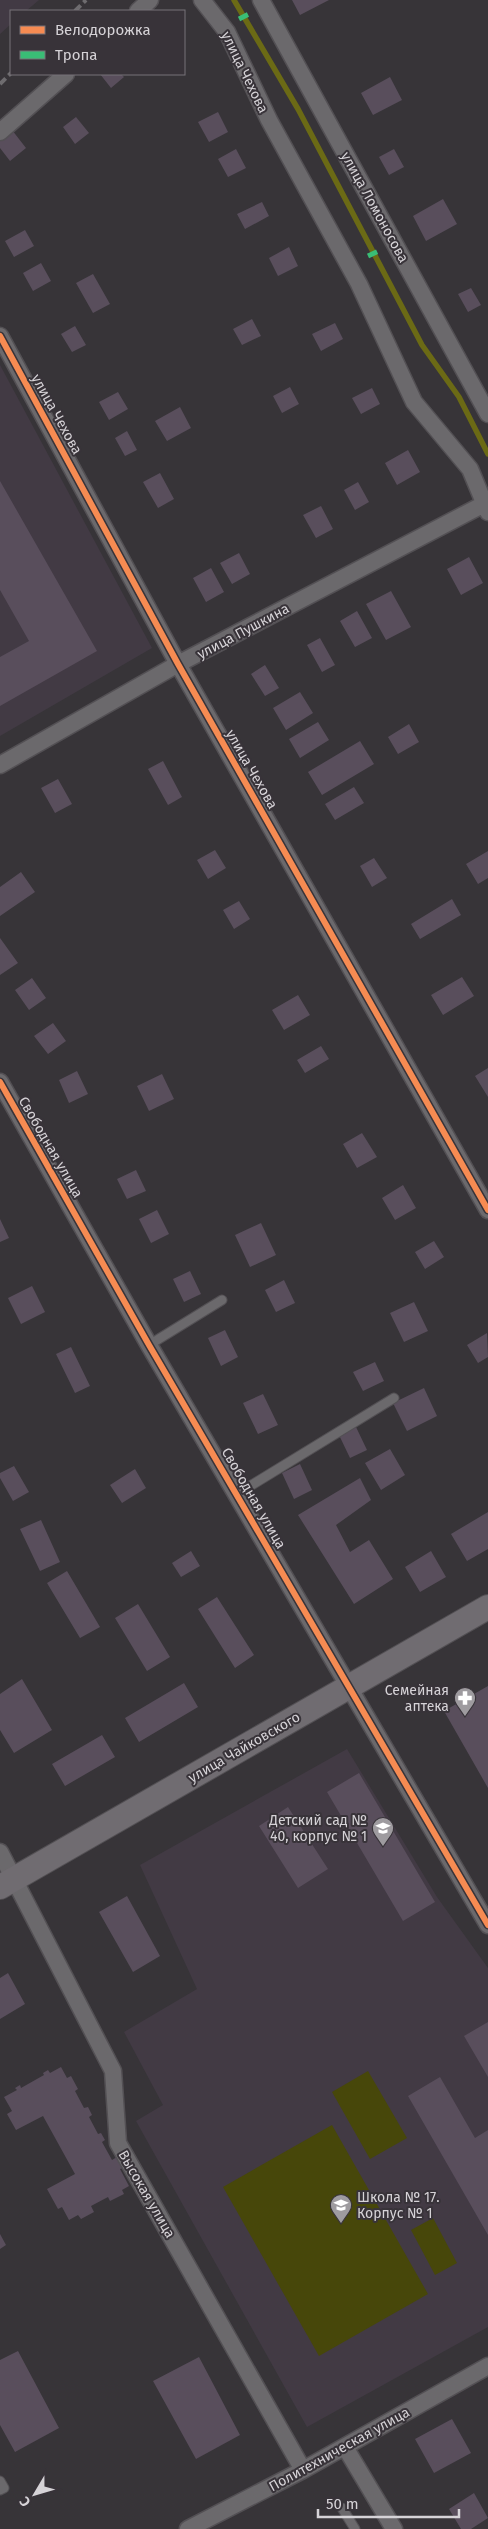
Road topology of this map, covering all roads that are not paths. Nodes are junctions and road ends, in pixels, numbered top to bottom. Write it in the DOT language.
graph roads {
  1 [pos="150,0"];
  2 [pos="202,0"];
  3 [pos="261,0"];
  4 [pos="139,10"];
  5 [pos="65,75"];
  6 [pos="0,132"];
  7 [pos="0,336"];
  8 [pos="488,414"];
  9 [pos="487,506"];
  10 [pos="178,664"];
  11 [pos="0,765"];
  12 [pos="0,1082"];
  13 [pos="488,1210"];
  14 [pos="222,1300"];
  15 [pos="149,1345"];
  16 [pos="394,1398"];
  17 [pos="237,1494"];
  18 [pos="488,1606"];
  19 [pos="349,1686"];
  20 [pos="0,1852"];
  21 [pos="8,1883"];
  22 [pos="488,1924"];
  23 [pos="488,2366"];
  24 [pos="345,2447"];
  25 [pos="303,2470"];
  26 [pos="0,2481"];
  27 [pos="0,2490"];
  28 [pos="342,2508"];
  29 [pos="188,2529"];
  30 [pos="355,2529"];
  31 [pos="394,2529"];
  1 -- 4 [label="street"];
  2 -- 9 [label="street, улица Чехова"];
  3 -- 8 [label="street, улица Ломоносова"];
  5 -- 6 [label="street"];
  7 -- 10 [label="street, улица Чехова"];
  9 -- 10 [label="street, улица Пушкина"];
  10 -- 11 [label="street, улица Пушкина"];
  10 -- 13 [label="street, улица Чехова"];
  12 -- 15 [label="street, Свободная улица"];
  14 -- 15 [label="lane"];
  15 -- 17 [label="street, Свободная улица"];
  16 -- 17 [label="lane"];
  17 -- 19 [label="street, Свободная улица"];
  18 -- 19 [label="main road, улица Чайковского"];
  19 -- 21 [label="main road, улица Чайковского"];
  19 -- 22 [label="street, Свободная улица"];
  20 -- 21 [label="street, Высокая улица"];
  21 -- 25 [label="street, Высокая улица"];
  23 -- 24 [label="street, Политехническая улица"];
  24 -- 25 [label="street, Политехническая улица"];
  24 -- 31 [label="street"];
  25 -- 29 [label="street, Политехническая улица"];
  26 -- 27 [label="lane"];
  28 -- 30 [label="lane"];
}
